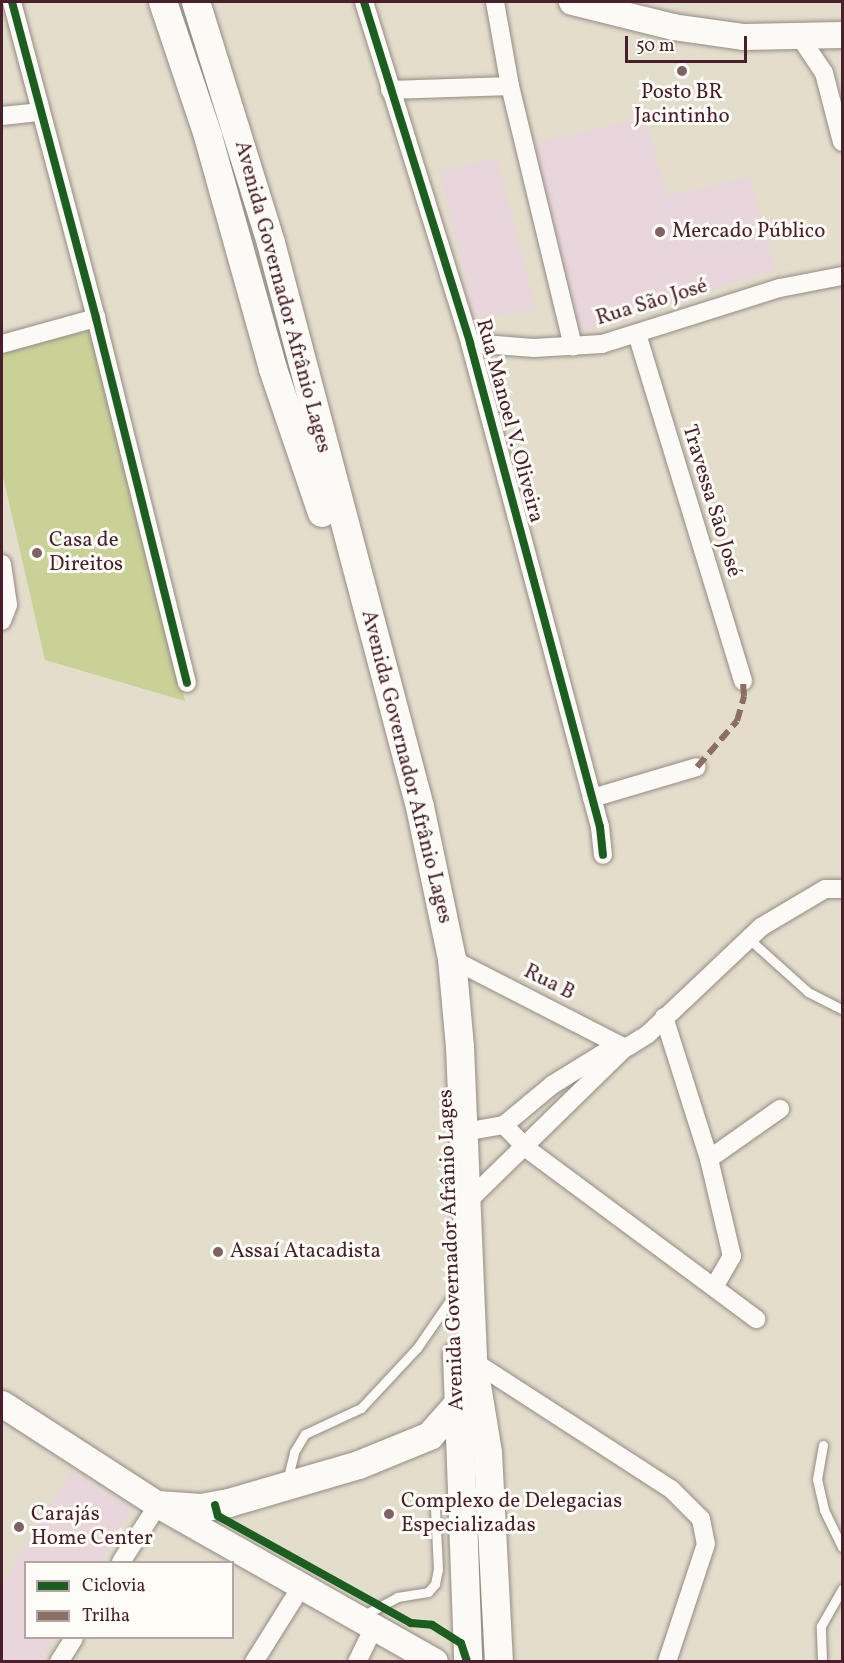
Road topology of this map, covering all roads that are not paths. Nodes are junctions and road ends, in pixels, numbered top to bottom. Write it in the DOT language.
graph roads {
  1 [pos="12,2"];
  2 [pos="163,2"];
  3 [pos="182,2"];
  4 [pos="196,2"];
  5 [pos="217,2"];
  6 [pos="364,2"];
  7 [pos="495,2"];
  8 [pos="572,2"];
  9 [pos="843,35"];
  10 [pos="800,37"];
  11 [pos="510,86"];
  12 [pos="390,90"];
  13 [pos="41,112"];
  14 [pos="2,116"];
  15 [pos="843,142"];
  16 [pos="843,276"];
  17 [pos="96,318"];
  18 [pos="637,334"];
  19 [pos="470,343"];
  20 [pos="2,344"];
  21 [pos="573,346"];
  22 [pos="332,514"];
  23 [pos="3,571"];
  24 [pos="2,621"];
  25 [pos="743,681"];
  26 [pos="187,683"];
  27 [pos="697,766"];
  28 [pos="592,798"];
  29 [pos="603,855"];
  30 [pos="843,889"];
  31 [pos="749,939"];
  32 [pos="452,959"];
  33 [pos="843,1009"];
  34 [pos="664,1017"];
  35 [pos="625,1048"];
  36 [pos="780,1109"];
  37 [pos="504,1125"];
  38 [pos="464,1132"];
  39 [pos="526,1148"];
  40 [pos="709,1160"];
  41 [pos="466,1203"];
  42 [pos="715,1287"];
  43 [pos="454,1293"];
  44 [pos="756,1319"];
  45 [pos="473,1361"];
  46 [pos="459,1403"];
  47 [pos="2,1404"];
  48 [pos="823,1445"];
  49 [pos="468,1453"];
  50 [pos="285,1488"];
  51 [pos="158,1505"];
  52 [pos="435,1507"];
  53 [pos="843,1547"];
  54 [pos="122,1561"];
  55 [pos="301,1587"];
  56 [pos="843,1590"];
  57 [pos="366,1623"];
  58 [pos="73,1639"];
  59 [pos="433,1661"];
  60 [pos="59,1662"];
  61 [pos="254,1662"];
  62 [pos="357,1662"];
  63 [pos="468,1662"];
  64 [pos="488,1662"];
  65 [pos="499,1662"];
  66 [pos="666,1662"];
  67 [pos="822,1662"];
  1 -- 13 [label="street"];
  2 -- 22 [label="main road"];
  3 -- 22 [label="main road, Avenida Governador Afrânio Lages"];
  4 -- 22 [label="main road, Avenida Governador Afrânio Lages"];
  5 -- 22 [label="main road"];
  6 -- 12 [label="street, Rua Manoel V. Oliveira"];
  7 -- 11 [label="street"];
  8 -- 10 [label="main road"];
  9 -- 10 [label="main road"];
  10 -- 15 [label="street"];
  11 -- 12 [label="street"];
  11 -- 21 [label="street"];
  12 -- 19 [label="street, Rua Manoel V. Oliveira"];
  13 -- 14 [label="street"];
  13 -- 17 [label="street"];
  16 -- 18 [label="street, Rua São José"];
  17 -- 20 [label="street"];
  17 -- 26 [label="street"];
  18 -- 21 [label="street, Rua São José"];
  18 -- 25 [label="street, Travessa São José"];
  19 -- 21 [label="street, Rua São José"];
  19 -- 28 [label="street, Rua Manoel V. Oliveira"];
  22 -- 32 [label="main road, Avenida Governador Afrânio Lages"];
  22 -- 43 [label="main road, Avenida Governador Afrânio Lages"];
  23 -- 24 [label="street"];
  27 -- 28 [label="street"];
  28 -- 29 [label="street, Rua Manoel V. Oliveira"];
  30 -- 31 [label="street"];
  31 -- 33 [label="lane"];
  31 -- 34 [label="street"];
  32 -- 35 [label="street, Rua B"];
  32 -- 38 [label="main road, Avenida Governador Afrânio Lages"];
  34 -- 35 [label="street"];
  34 -- 40 [label="street"];
  35 -- 37 [label="street"];
  35 -- 39 [label="street"];
  36 -- 40 [label="street"];
  37 -- 38 [label="street"];
  37 -- 39 [label="street"];
  38 -- 41 [label="main road, Avenida Governador Afrânio Lages"];
  39 -- 41 [label="street"];
  39 -- 42 [label="street"];
  40 -- 42 [label="street"];
  41 -- 45 [label="main road, Avenida Governador Afrânio Lages"];
  42 -- 44 [label="street"];
  43 -- 46 [label="main road, Avenida Governador Afrânio Lages"];
  43 -- 50 [label="lane"];
  45 -- 49 [label="main road"];
  45 -- 65 [label="main road, Avenida Governador Afrânio Lages"];
  45 -- 66 [label="street"];
  46 -- 49 [label="main road, Avenida Governador Afrânio Lages"];
  46 -- 50 [label="main road"];
  47 -- 51 [label="main road"];
  48 -- 53 [label="lane"];
  49 -- 63 [label="main road"];
  49 -- 64 [label="main road"];
  50 -- 51 [label="main road"];
  51 -- 54 [label="street"];
  51 -- 55 [label="main road"];
  52 -- 57 [label="lane"];
  55 -- 57 [label="main road"];
  55 -- 61 [label="street"];
  56 -- 67 [label="lane"];
  57 -- 59 [label="main road"];
  57 -- 62 [label="street"];
  58 -- 60 [label="street"];
}
